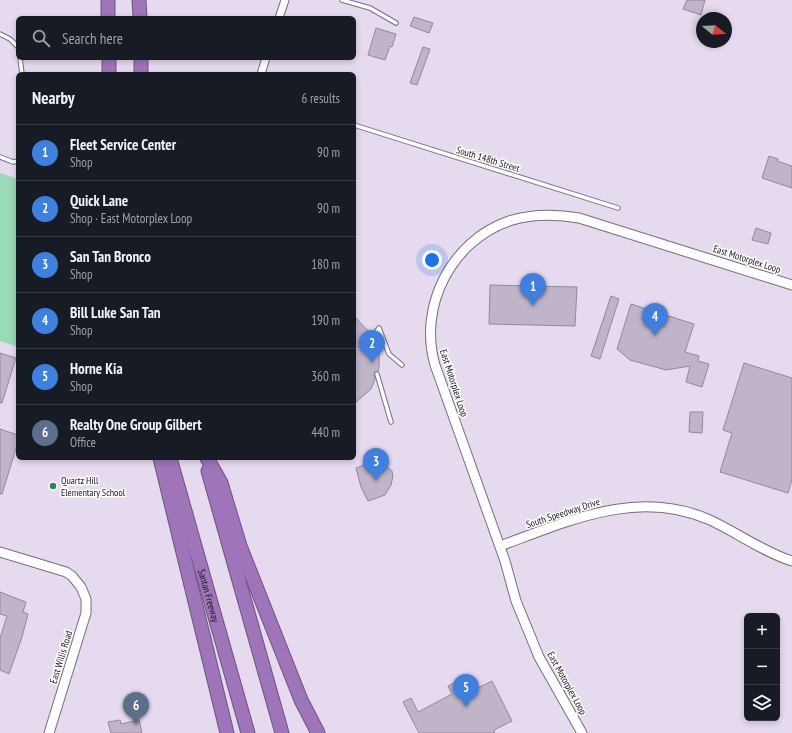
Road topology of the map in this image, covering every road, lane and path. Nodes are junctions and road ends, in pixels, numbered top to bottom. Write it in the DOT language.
graph roads {
  1 [pos="108,0"];
  2 [pos="140,0"];
  3 [pos="285,0"];
  4 [pos="342,0"];
  5 [pos="108,16"];
  6 [pos="140,16"];
  7 [pos="280,16"];
  8 [pos="396,23"];
  9 [pos="0,34"];
  10 [pos="16,45"];
  11 [pos="20,60"];
  12 [pos="109,60"];
  13 [pos="141,60"];
  14 [pos="265,60"];
  15 [pos="22,72"];
  16 [pos="109,72"];
  17 [pos="141,72"];
  18 [pos="262,72"];
  19 [pos="356,126"];
  20 [pos="0,157"];
  21 [pos="16,161"];
  22 [pos="618,208"];
  23 [pos="792,285"];
  24 [pos="373,336"];
  25 [pos="402,365"];
  26 [pos="377,374"];
  27 [pos="392,422"];
  28 [pos="160,460"];
  29 [pos="171,460"];
  30 [pos="206,460"];
  31 [pos="207,460"];
  32 [pos="500,546"];
  33 [pos="0,552"];
  34 [pos="792,561"];
  35 [pos="49,733"];
  36 [pos="227,733"];
  37 [pos="248,733"];
  38 [pos="282,733"];
  39 [pos="318,733"];
  40 [pos="582,733"];
  1 -- 5 [label="highway"];
  2 -- 6 [label="highway"];
  3 -- 7 [label="street"];
  4 -- 8 [label="lane"];
  9 -- 10 [label="lane"];
  11 -- 15 [label="lane"];
  12 -- 16 [label="highway"];
  13 -- 17 [label="highway"];
  14 -- 18 [label="street"];
  19 -- 22 [label="lane, South 148th Street"];
  20 -- 21 [label="lane"];
  23 -- 32 [label="street, East Motorplex Loop"];
  24 -- 25 [label="lane"];
  26 -- 27 [label="lane"];
  28 -- 36 [label="highway"];
  29 -- 37 [label="highway, Santan Freeway"];
  30 -- 38 [label="highway"];
  31 -- 39 [label="highway"];
  32 -- 34 [label="street, South Speedway Drive"];
  32 -- 40 [label="street, East Motorplex Loop"];
  33 -- 35 [label="street, East Willis Road"];
}
